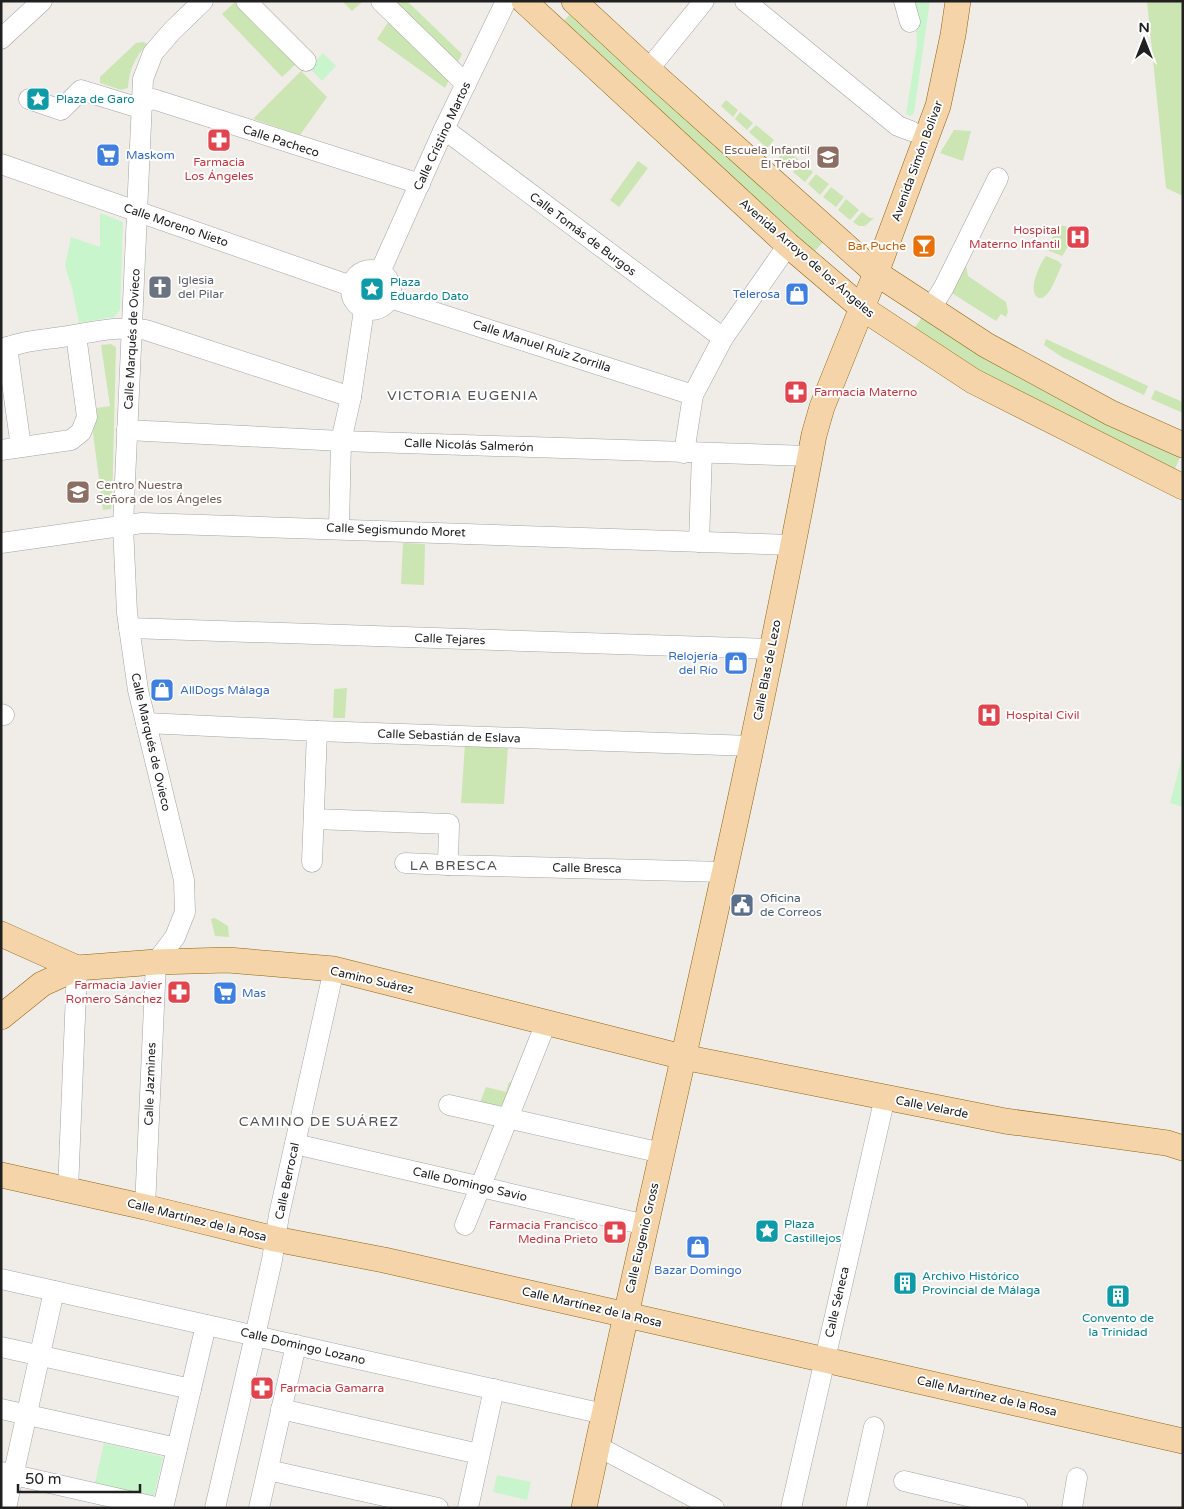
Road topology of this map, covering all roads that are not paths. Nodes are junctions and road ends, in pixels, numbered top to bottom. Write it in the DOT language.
graph roads {
  1 [pos="42,1"];
  2 [pos="203,1"];
  3 [pos="246,1"];
  4 [pos="381,1"];
  5 [pos="506,1"];
  6 [pos="524,1"];
  7 [pos="574,1"];
  8 [pos="704,1"];
  9 [pos="745,1"];
  10 [pos="904,1"];
  11 [pos="958,1"];
  12 [pos="910,22"];
  13 [pos="1,39"];
  14 [pos="306,61"];
  15 [pos="648,70"];
  16 [pos="466,84"];
  17 [pos="29,99"];
  18 [pos="143,102"];
  19 [pos="444,129"];
  20 [pos="911,131"];
  21 [pos="1,164"];
  22 [pos="998,178"];
  23 [pos="420,184"];
  24 [pos="137,212"];
  25 [pos="788,245"];
  26 [pos="380,272"];
  27 [pos="351,286"];
  28 [pos="869,290"];
  29 [pos="390,298"];
  30 [pos="364,310"];
  31 [pos="930,310"];
  32 [pos="132,328"];
  33 [pos="76,335"];
  34 [pos="723,338"];
  35 [pos="4,349"];
  36 [pos="693,395"];
  37 [pos="350,397"];
  38 [pos="128,430"];
  39 [pos="341,440"];
  40 [pos="1183,445"];
  41 [pos="11,449"];
  42 [pos="693,453"];
  43 [pos="810,456"];
  44 [pos="1183,487"];
  45 [pos="123,526"];
  46 [pos="339,528"];
  47 [pos="699,542"];
  48 [pos="1,543"];
  49 [pos="792,545"];
  50 [pos="129,628"];
  51 [pos="771,649"];
  52 [pos="146,723"];
  53 [pos="317,731"];
  54 [pos="752,746"];
  55 [pos="314,819"];
  56 [pos="312,862"];
  57 [pos="405,863"];
  58 [pos="448,865"];
  59 [pos="725,872"];
  60 [pos="1,934"];
  61 [pos="156,962"];
  62 [pos="77,968"];
  63 [pos="334,969"];
  64 [pos="1,1017"];
  65 [pos="546,1022"];
  66 [pos="683,1057"];
  67 [pos="885,1097"];
  68 [pos="448,1105"];
  69 [pos="508,1119"];
  70 [pos="295,1144"];
  71 [pos="1183,1148"];
  72 [pos="662,1153"];
  73 [pos="1,1175"];
  74 [pos="480,1186"];
  75 [pos="68,1190"];
  76 [pos="145,1207"];
  77 [pos="465,1225"];
  78 [pos="646,1225"];
  79 [pos="275,1239"];
  80 [pos="1,1279"];
  81 [pos="54,1291"];
  82 [pos="626,1314"];
  83 [pos="206,1325"];
  84 [pos="255,1336"];
  85 [pos="296,1345"];
  86 [pos="1,1347"];
  87 [pos="40,1355"];
  88 [pos="824,1359"];
  89 [pos="191,1389"];
  90 [pos="494,1389"];
  91 [pos="1,1409"];
  92 [pos="281,1409"];
  93 [pos="604,1414"];
  94 [pos="26,1415"];
  95 [pos="874,1427"];
  96 [pos="1183,1441"];
  97 [pos="597,1446"];
  98 [pos="177,1448"];
  99 [pos="480,1454"];
  100 [pos="268,1470"];
  101 [pos="7,1473"];
  102 [pos="1077,1478"];
  103 [pos="904,1481"];
  104 [pos="6,1508"];
  105 [pos="162,1508"];
  106 [pos="215,1508"];
  107 [pos="259,1508"];
  108 [pos="438,1508"];
  109 [pos="468,1508"];
  110 [pos="584,1508"];
  111 [pos="714,1508"];
  112 [pos="791,1508"];
  113 [pos="856,1508"];
  114 [pos="1018,1508"];
  115 [pos="1072,1508"];
  1 -- 13 [label="street"];
  2 -- 18 [label="street, Calle Marqués de Ovieco"];
  3 -- 14 [label="street"];
  4 -- 16 [label="street"];
  5 -- 16 [label="street, Calle Cristino Martos"];
  6 -- 25 [label="main road, Avenida Arroyo de los Ángeles"];
  7 -- 15 [label="main road, Avenida Arroyo de los Ángeles"];
  8 -- 15 [label="street"];
  9 -- 20 [label="street"];
  10 -- 12 [label="street"];
  11 -- 28 [label="main road, Avenida Simón Bolivar"];
  15 -- 28 [label="main road, Avenida Arroyo de los Ángeles"];
  16 -- 19 [label="street, Calle Cristino Martos"];
  17 -- 18 [label="street"];
  18 -- 23 [label="street, Calle Pacheco"];
  18 -- 24 [label="street, Calle Marqués de Ovieco"];
  19 -- 23 [label="street, Calle Cristino Martos"];
  19 -- 34 [label="street, Calle Tomás de Burgos"];
  21 -- 24 [label="street, Calle Moreno Nieto"];
  22 -- 31 [label="street"];
  23 -- 26 [label="street, Calle Cristino Martos"];
  24 -- 27 [label="street, Calle Moreno Nieto"];
  24 -- 32 [label="street, Calle Marqués de Ovieco"];
  25 -- 28 [label="main road, Avenida Arroyo de los Ángeles"];
  25 -- 34 [label="street"];
  26 -- 27 [label="street"];
  26 -- 29 [label="street"];
  27 -- 30 [label="street"];
  28 -- 31 [label="main road, Avenida Arroyo de los Ángeles"];
  28 -- 43 [label="main road, Calle Blas de Lezo"];
  28 -- 44 [label="main road, Avenida Arroyo de los Ángeles"];
  29 -- 30 [label="street"];
  29 -- 36 [label="street, Calle Manuel Ruiz Zorrilla"];
  30 -- 37 [label="street"];
  31 -- 40 [label="main road, Avenida Arroyo de los Ángeles"];
  32 -- 33 [label="street"];
  32 -- 37 [label="street"];
  32 -- 38 [label="street, Calle Marqués de Ovieco"];
  33 -- 35 [label="street"];
  33 -- 41 [label="street"];
  34 -- 36 [label="street"];
  35 -- 41 [label="street"];
  36 -- 42 [label="street"];
  37 -- 39 [label="street"];
  38 -- 39 [label="street, Calle Nicolás Salmerón"];
  38 -- 45 [label="street, Calle Marqués de Ovieco"];
  39 -- 42 [label="street, Calle Nicolás Salmerón"];
  39 -- 46 [label="street"];
  42 -- 43 [label="street, Calle Nicolás Salmerón"];
  42 -- 47 [label="street"];
  43 -- 49 [label="main road, Calle Blas de Lezo"];
  45 -- 46 [label="street, Calle Segismundo Moret"];
  45 -- 48 [label="street, Calle Segismundo Moret"];
  45 -- 50 [label="street, Calle Marqués de Ovieco"];
  46 -- 47 [label="street, Calle Segismundo Moret"];
  47 -- 49 [label="street, Calle Segismundo Moret"];
  49 -- 51 [label="main road, Calle Blas de Lezo"];
  50 -- 51 [label="street, Calle Tejares"];
  50 -- 52 [label="street, Calle Marqués de Ovieco"];
  51 -- 54 [label="main road, Calle Blas de Lezo"];
  52 -- 53 [label="street, Calle Sebastián de Eslava"];
  52 -- 61 [label="street, Calle Marqués de Ovieco"];
  53 -- 54 [label="street, Calle Sebastián de Eslava"];
  53 -- 55 [label="street"];
  54 -- 59 [label="main road, Calle Blas de Lezo"];
  55 -- 56 [label="street"];
  55 -- 58 [label="street"];
  57 -- 58 [label="street, Calle Bresca"];
  58 -- 59 [label="street, Calle Bresca"];
  59 -- 66 [label="main road, Calle Blas de Lezo"];
  60 -- 62 [label="main road, Camino Suárez"];
  61 -- 62 [label="main road, Camino Suárez"];
  61 -- 63 [label="main road, Camino Suárez"];
  61 -- 76 [label="street, Calle Jazmines"];
  62 -- 64 [label="main road"];
  62 -- 75 [label="street"];
  63 -- 65 [label="main road, Camino Suárez"];
  63 -- 70 [label="street, Calle Berrocal"];
  65 -- 66 [label="main road, Camino Suárez"];
  65 -- 69 [label="street"];
  66 -- 67 [label="main road, Calle Velarde"];
  66 -- 72 [label="main road, Calle Eugenio Gross"];
  67 -- 71 [label="main road, Calle Velarde"];
  67 -- 88 [label="street, Calle Séneca"];
  68 -- 69 [label="street"];
  69 -- 72 [label="street"];
  69 -- 74 [label="street"];
  70 -- 74 [label="street, Calle Domingo Savio"];
  70 -- 79 [label="street, Calle Berrocal"];
  72 -- 78 [label="main road, Calle Eugenio Gross"];
  73 -- 75 [label="main road, Calle Martínez de la Rosa"];
  74 -- 77 [label="street"];
  74 -- 78 [label="street, Calle Domingo Savio"];
  75 -- 76 [label="main road, Calle Martínez de la Rosa"];
  76 -- 79 [label="main road, Calle Martínez de la Rosa"];
  78 -- 82 [label="main road, Calle Eugenio Gross"];
  79 -- 82 [label="main road, Calle Martínez de la Rosa"];
  79 -- 84 [label="street, Calle Berrocal"];
  80 -- 81 [label="street, Calle Domingo Lozano"];
  81 -- 83 [label="street, Calle Domingo Lozano"];
  81 -- 87 [label="street"];
  82 -- 88 [label="main road, Calle Martínez de la Rosa"];
  82 -- 93 [label="main road, Calle Eugenio Gross"];
  83 -- 84 [label="street, Calle Domingo Lozano"];
  83 -- 89 [label="street"];
  84 -- 85 [label="street, Calle Domingo Lozano"];
  84 -- 106 [label="street, Calle Berrocal"];
  85 -- 90 [label="street, Calle Domingo Lozano"];
  85 -- 92 [label="street"];
  86 -- 87 [label="street"];
  87 -- 89 [label="street"];
  87 -- 94 [label="street"];
  88 -- 96 [label="main road, Calle Martínez de la Rosa"];
  88 -- 112 [label="street, Calle Séneca"];
  89 -- 98 [label="street"];
  90 -- 93 [label="street, Calle Domingo Lozano"];
  90 -- 99 [label="street"];
  91 -- 94 [label="street"];
  92 -- 99 [label="street"];
  92 -- 100 [label="street"];
  93 -- 97 [label="main road, Calle Eugenio Gross"];
  94 -- 98 [label="street"];
  94 -- 101 [label="street"];
  95 -- 113 [label="street"];
  97 -- 110 [label="main road, Calle Eugenio Gross"];
  97 -- 111 [label="street"];
  98 -- 105 [label="street"];
  99 -- 109 [label="street"];
  100 -- 107 [label="street"];
  100 -- 108 [label="street"];
  101 -- 104 [label="street"];
  101 -- 105 [label="street"];
  102 -- 115 [label="street"];
  103 -- 114 [label="street"];
}
